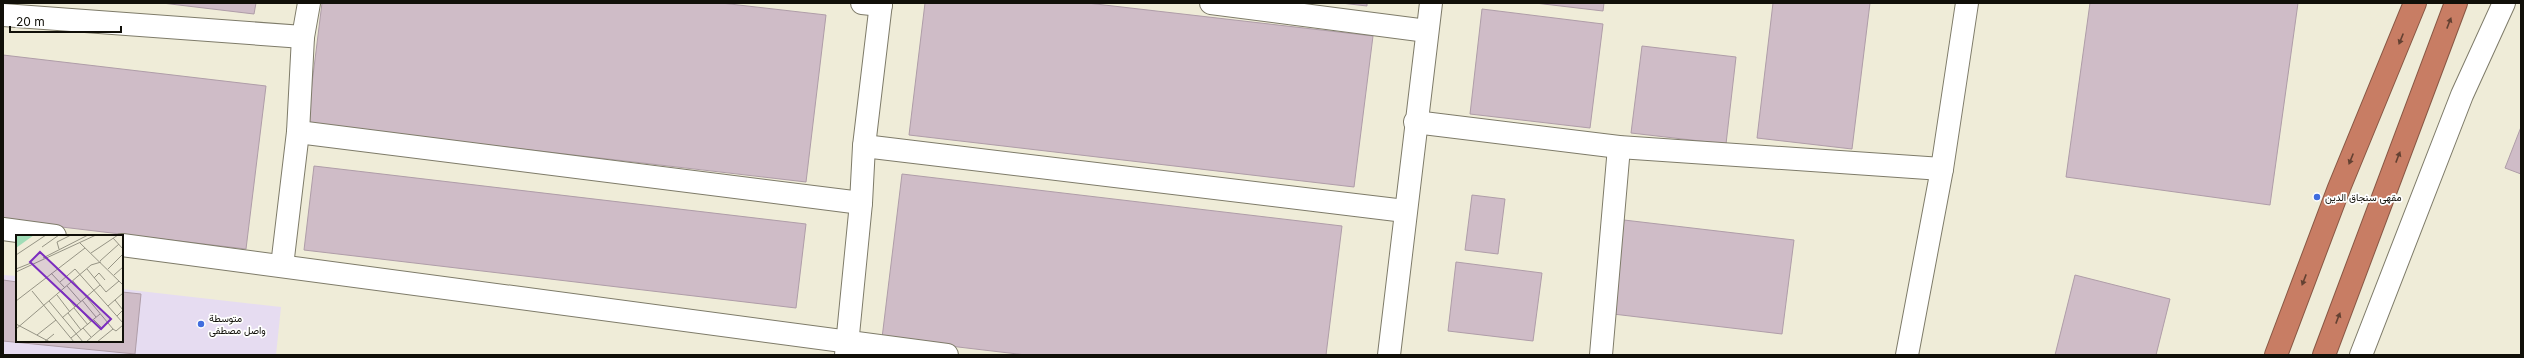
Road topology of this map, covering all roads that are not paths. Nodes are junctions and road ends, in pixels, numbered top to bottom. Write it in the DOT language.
graph roads {
  1 [pos="309,3"];
  2 [pos="1211,3"];
  3 [pos="1431,3"];
  4 [pos="1967,3"];
  5 [pos="2415,3"];
  6 [pos="2456,3"];
  7 [pos="2504,3"];
  8 [pos="875,4"];
  9 [pos="3,15"];
  10 [pos="1427,31"];
  11 [pos="303,37"];
  12 [pos="1415,122"];
  13 [pos="298,132"];
  14 [pos="864,146"];
  15 [pos="1619,147"];
  16 [pos="1942,169"];
  17 [pos="861,203"];
  18 [pos="1405,211"];
  19 [pos="3,229"];
  20 [pos="48,235"];
  21 [pos="123,245"];
  22 [pos="282,266"];
  23 [pos="847,348"];
  24 [pos="947,355"];
  25 [pos="1389,355"];
  26 [pos="1601,355"];
  27 [pos="1907,355"];
  28 [pos="2276,355"];
  29 [pos="2324,355"];
  30 [pos="2361,355"];
  1 -- 11 [label="street"];
  2 -- 10 [label="street"];
  3 -- 10 [label="street"];
  4 -- 16 [label="street"];
  5 -- 28 [label="highway, one-way"];
  29 -- 6 [label="highway, one-way"];
  7 -- 30 [label="street"];
  8 -- 14 [label="street"];
  9 -- 11 [label="street"];
  10 -- 12 [label="street"];
  11 -- 13 [label="street"];
  12 -- 15 [label="street"];
  12 -- 18 [label="street"];
  13 -- 17 [label="street"];
  13 -- 22 [label="street"];
  14 -- 17 [label="street"];
  14 -- 18 [label="street"];
  15 -- 16 [label="street"];
  15 -- 26 [label="street"];
  16 -- 27 [label="street"];
  17 -- 23 [label="street"];
  18 -- 25 [label="street"];
  19 -- 20 [label="street"];
  21 -- 22 [label="street"];
  22 -- 23 [label="street"];
  23 -- 24 [label="street"];
}
